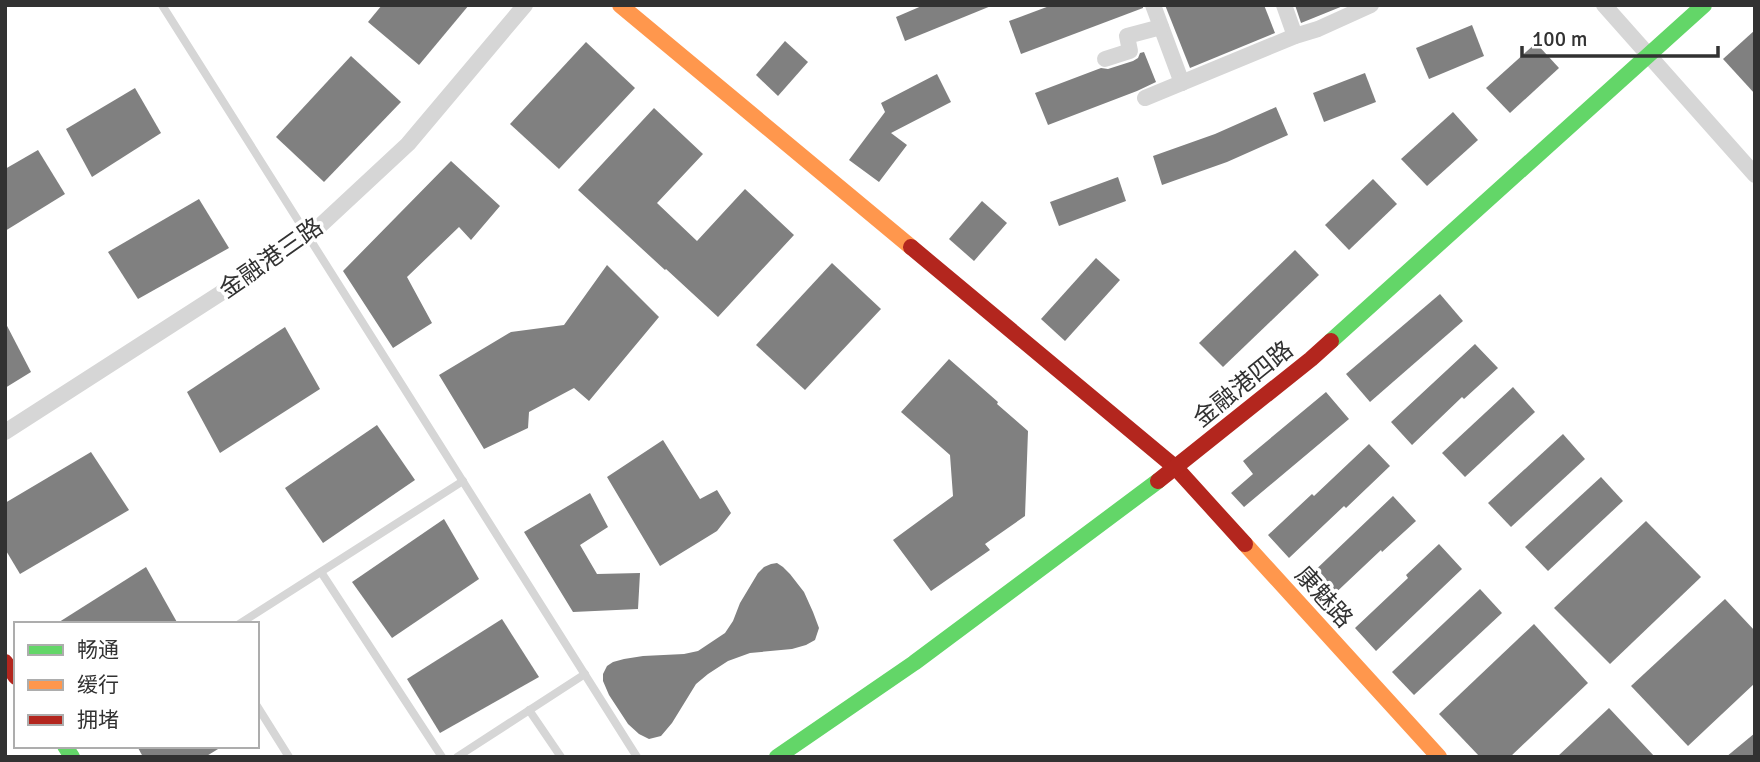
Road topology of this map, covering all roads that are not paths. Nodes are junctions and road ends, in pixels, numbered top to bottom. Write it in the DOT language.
graph roads {
  1 [pos="162,5"];
  2 [pos="525,5"];
  3 [pos="620,5"];
  4 [pos="1153,5"];
  5 [pos="1284,5"];
  6 [pos="1371,5"];
  7 [pos="1604,5"];
  8 [pos="1704,5"];
  9 [pos="1161,27"];
  10 [pos="1295,36"];
  11 [pos="1648,56"];
  12 [pos="1105,60"];
  13 [pos="1182,83"];
  14 [pos="1145,98"];
  15 [pos="1755,175"];
  16 [pos="308,237"];
  17 [pos="5,432"];
  18 [pos="1175,468"];
  19 [pos="463,481"];
  20 [pos="321,572"];
  21 [pos="242,622"];
  22 [pos="584,674"];
  23 [pos="259,709"];
  24 [pos="529,710"];
  25 [pos="289,757"];
  26 [pos="442,757"];
  27 [pos="457,757"];
  28 [pos="561,757"];
  29 [pos="637,757"];
  30 [pos="776,757"];
  31 [pos="1439,757"];
  1 -- 16 [label="lane"];
  2 -- 16 [label="street, 金融港三路"];
  3 -- 18 [label="street, 康魅路"];
  4 -- 9 [label="street"];
  5 -- 10 [label="street"];
  6 -- 10 [label="street"];
  7 -- 11 [label="street"];
  8 -- 11 [label="street, 金融港四路"];
  9 -- 12 [label="street"];
  9 -- 13 [label="street"];
  10 -- 13 [label="street"];
  11 -- 15 [label="street"];
  11 -- 18 [label="street, 金融港四路"];
  13 -- 14 [label="street"];
  16 -- 17 [label="street, 金融港三路"];
  16 -- 19 [label="lane"];
  18 -- 30 [label="street, 金融港四路"];
  18 -- 31 [label="street, 康魅路"];
  19 -- 20 [label="lane"];
  19 -- 22 [label="lane"];
  20 -- 21 [label="lane"];
  20 -- 26 [label="lane"];
  22 -- 24 [label="lane"];
  22 -- 29 [label="lane"];
  23 -- 25 [label="lane"];
  24 -- 27 [label="lane"];
  24 -- 28 [label="lane"];
}
